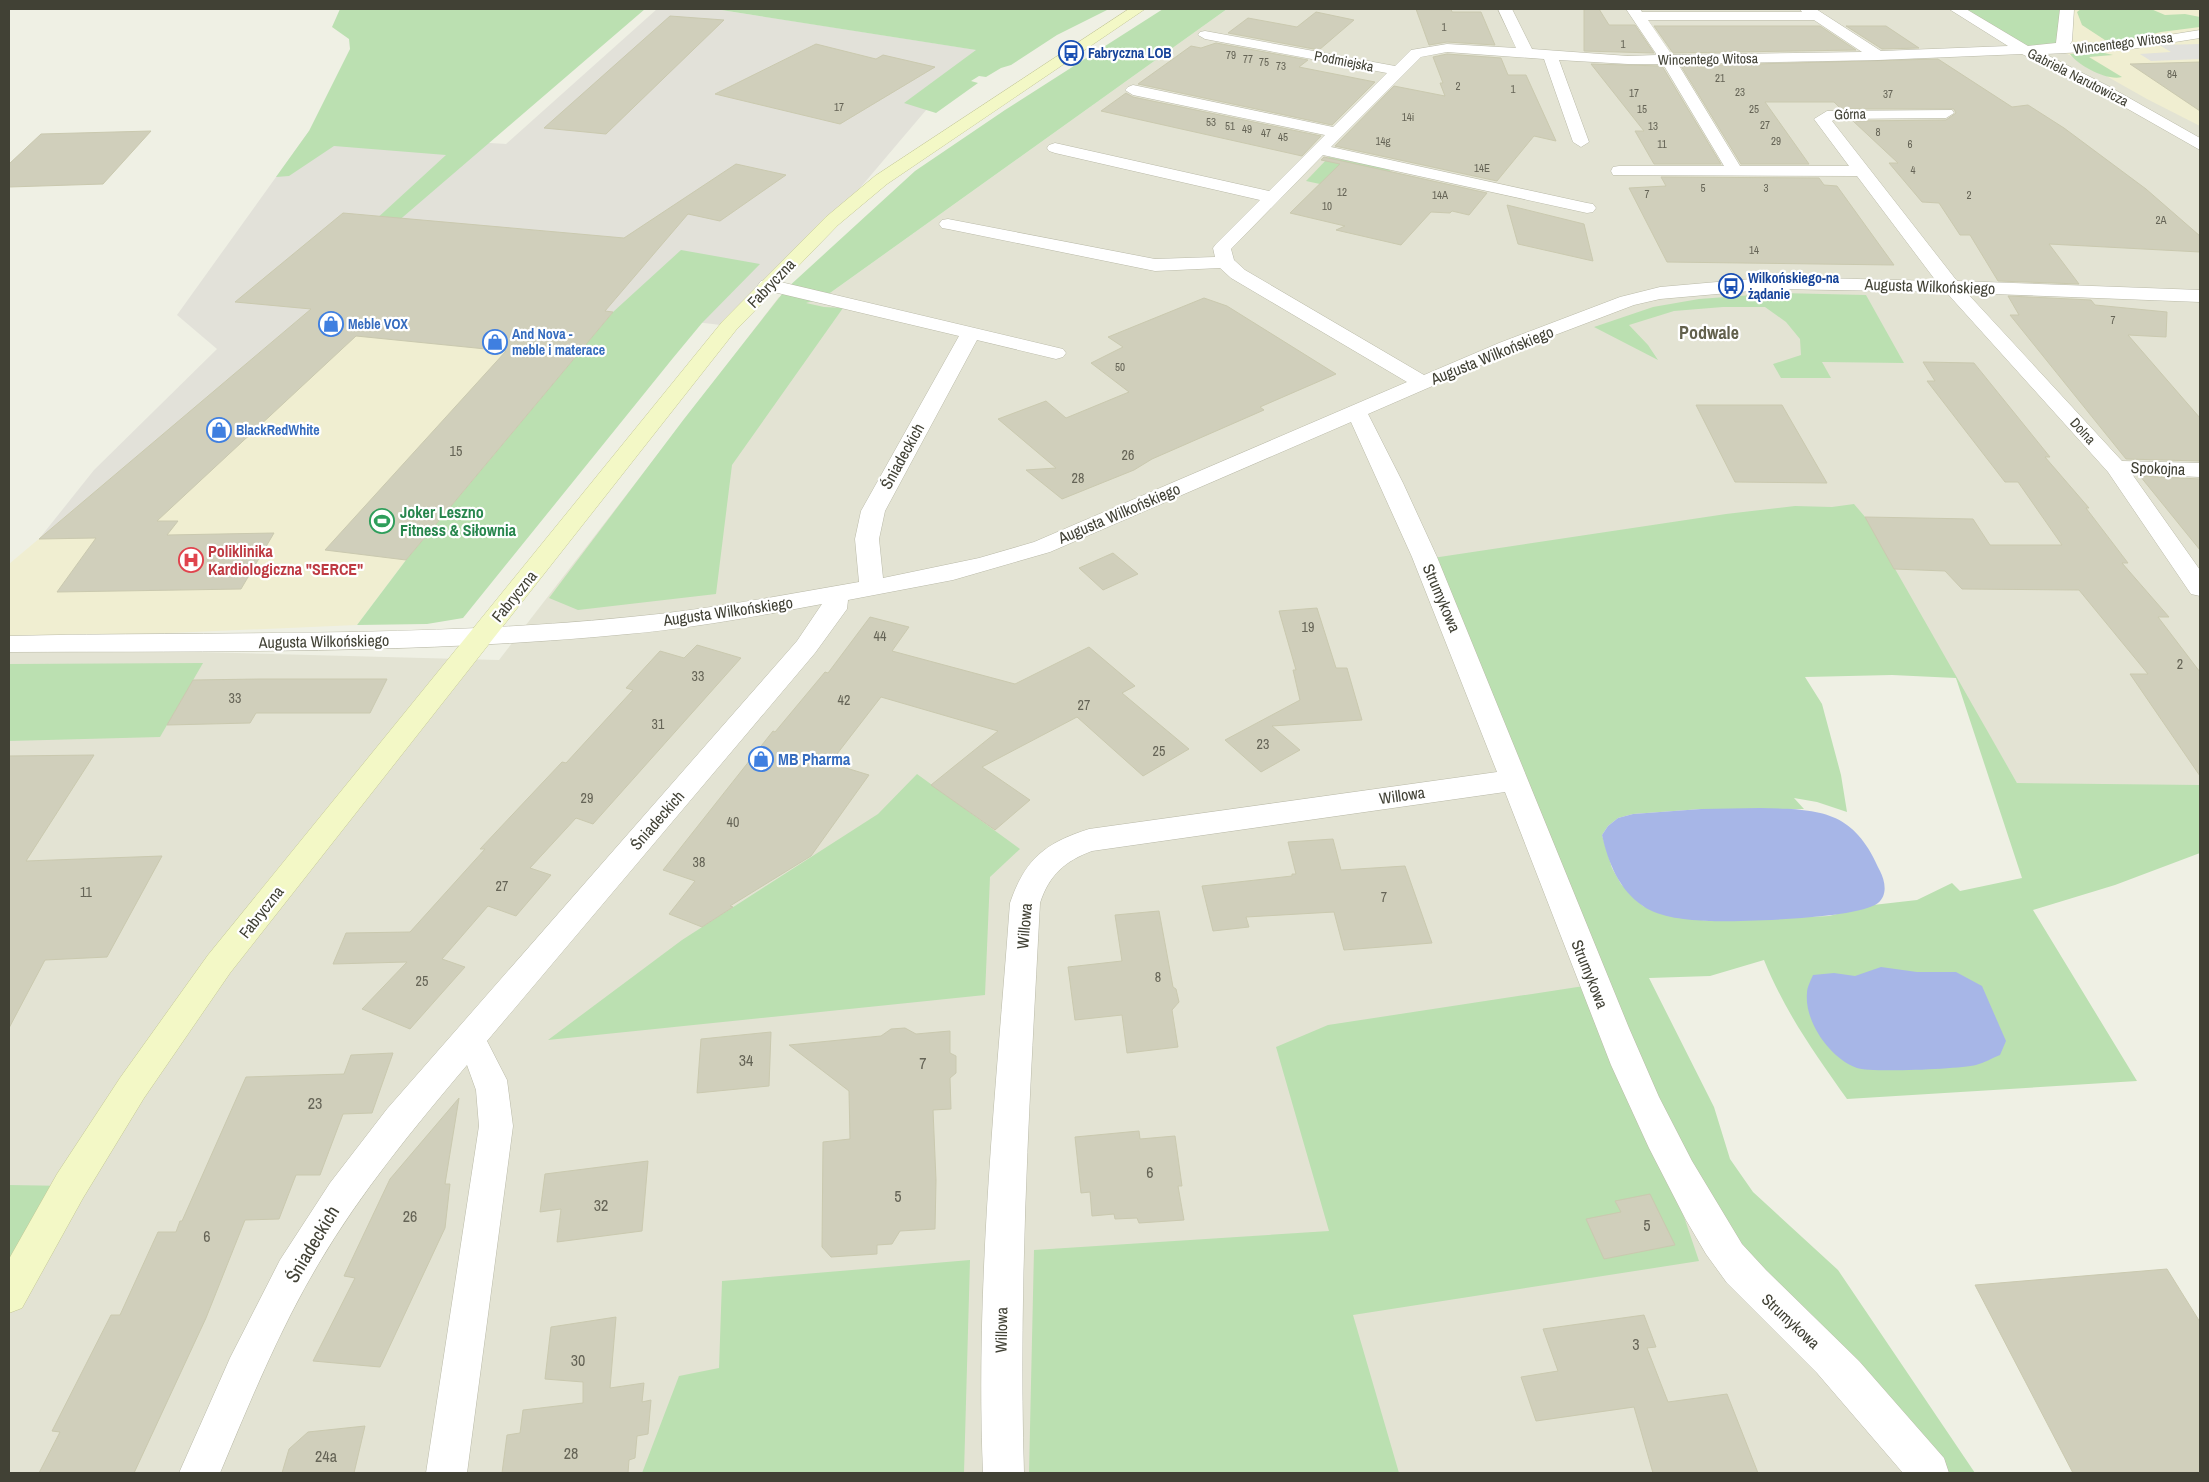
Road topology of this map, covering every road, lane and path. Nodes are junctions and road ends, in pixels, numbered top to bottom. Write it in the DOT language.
graph roads {
  1 [pos="1138,9"];
  2 [pos="1505,9"];
  3 [pos="1956,9"];
  4 [pos="2067,9"];
  5 [pos="1812,12"];
  6 [pos="1636,13"];
  7 [pos="2200,34"];
  8 [pos="1205,35"];
  9 [pos="2046,50"];
  10 [pos="2027,51"];
  11 [pos="1526,53"];
  12 [pos="1550,55"];
  13 [pos="1878,56"];
  14 [pos="1668,60"];
  15 [pos="1398,71"];
  16 [pos="1133,90"];
  17 [pos="1946,113"];
  18 [pos="1337,133"];
  19 [pos="1581,142"];
  20 [pos="2200,145"];
  21 [pos="1055,148"];
  22 [pos="1320,150"];
  23 [pos="1619,171"];
  24 [pos="1735,171"];
  25 [pos="1863,171"];
  26 [pos="1272,197"];
  27 [pos="1587,208"];
  28 [pos="948,224"];
  29 [pos="1225,262"];
  30 [pos="768,285"];
  31 [pos="1951,287"];
  32 [pos="2200,296"];
  33 [pos="971,333"];
  34 [pos="1056,353"];
  35 [pos="1424,383"];
  36 [pos="1356,411"];
  37 [pos="2116,467"];
  38 [pos="2200,470"];
  39 [pos="872,588"];
  40 [pos="2200,588"];
  41 [pos="838,594"];
  42 [pos="482,636"];
  43 [pos="9,644"];
  44 [pos="1514,780"];
  45 [pos="467,1041"];
  46 [pos="9,1295"];
  47 [pos="199,1473"];
  48 [pos="447,1473"];
  49 [pos="1003,1473"];
  50 [pos="1929,1473"];
  1 -- 30 [label="street, Fabryczna"];
  2 -- 11 [label="street"];
  3 -- 10 [label="street, Gabriela Narutowicza"];
  4 -- 9 [label="street"];
  5 -- 6 [label="street"];
  5 -- 13 [label="street"];
  6 -- 14 [label="street"];
  7 -- 9 [label="street, Wincentego Witosa"];
  8 -- 15 [label="street, Podmiejska"];
  9 -- 10 [label="street, Wincentego Witosa"];
  10 -- 13 [label="street, Wincentego Witosa"];
  10 -- 20 [label="street, Gabriela Narutowicza"];
  11 -- 12 [label="street, Wincentego Witosa"];
  11 -- 15 [label="street, Wincentego Witosa"];
  12 -- 14 [label="street, Wincentego Witosa"];
  12 -- 19 [label="street"];
  13 -- 14 [label="street, Wincentego Witosa"];
  14 -- 24 [label="street"];
  15 -- 18 [label="street, Podmiejska"];
  16 -- 18 [label="street"];
  17 -- 25 [label="street, Górna"];
  18 -- 22 [label="street, Podmiejska"];
  21 -- 26 [label="street"];
  22 -- 26 [label="street, Podmiejska"];
  22 -- 27 [label="street"];
  23 -- 24 [label="street"];
  24 -- 25 [label="street"];
  25 -- 31 [label="street, Górna"];
  26 -- 29 [label="street, Podmiejska"];
  28 -- 29 [label="street"];
  29 -- 35 [label="street"];
  30 -- 33 [label="street"];
  30 -- 42 [label="street, Fabryczna"];
  31 -- 32 [label="street, Augusta Wilkońskiego"];
  31 -- 35 [label="street, Augusta Wilkońskiego"];
  31 -- 37 [label="street, Dolna"];
  33 -- 34 [label="street"];
  33 -- 39 [label="street, Śniadeckich"];
  35 -- 36 [label="street, Augusta Wilkońskiego"];
  36 -- 39 [label="street, Augusta Wilkońskiego"];
  36 -- 44 [label="street, Strumykowa"];
  37 -- 38 [label="street, Spokojna"];
  37 -- 40 [label="street, Dolna"];
  39 -- 41 [label="street, Augusta Wilkońskiego"];
  41 -- 42 [label="street, Augusta Wilkońskiego"];
  41 -- 45 [label="street, Śniadeckich"];
  42 -- 43 [label="street, Augusta Wilkońskiego"];
  42 -- 46 [label="street, Fabryczna"];
  44 -- 49 [label="street, Willowa"];
  44 -- 50 [label="street, Strumykowa"];
  45 -- 47 [label="street, Śniadeckich"];
  45 -- 48 [label="street"];
}
